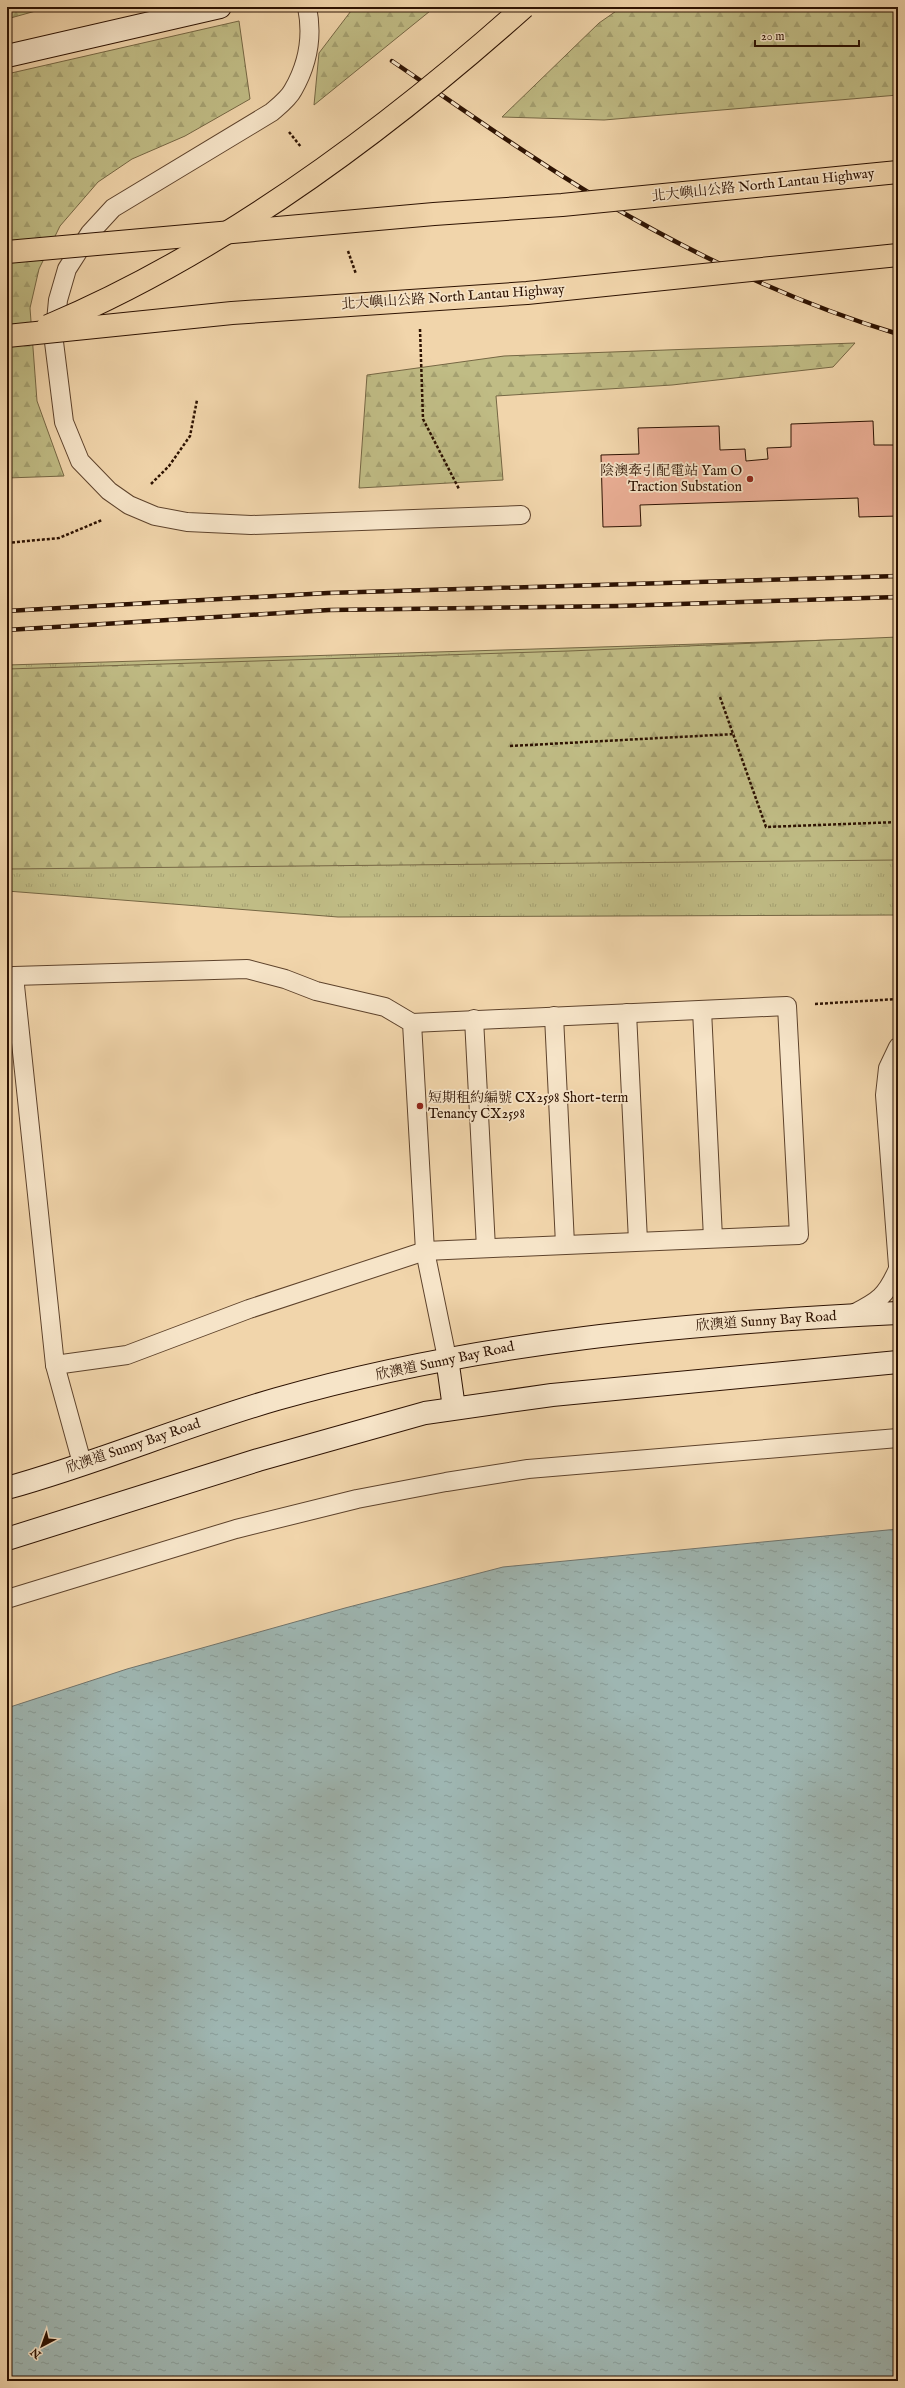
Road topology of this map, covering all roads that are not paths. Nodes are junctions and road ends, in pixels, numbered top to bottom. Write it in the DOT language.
graph roads {
  1 [pos="220,7"];
  2 [pos="307,7"];
  3 [pos="524,7"];
  4 [pos="7,56"];
  5 [pos="898,172"];
  6 [pos="7,252"];
  7 [pos="898,255"];
  8 [pos="7,336"];
  9 [pos="7,344"];
  10 [pos="521,515"];
  11 [pos="702,1010"];
  12 [pos="627,1013"];
  13 [pos="554,1016"];
  14 [pos="474,1019"];
  15 [pos="412,1023"];
  16 [pos="898,1047"];
  17 [pos="713,1238"];
  18 [pos="638,1241"];
  19 [pos="565,1244"];
  20 [pos="486,1248"];
  21 [pos="425,1250"];
  22 [pos="898,1267"];
  23 [pos="898,1313"];
  24 [pos="850,1315"];
  25 [pos="446,1358"];
  26 [pos="898,1362"];
  27 [pos="55,1365"];
  28 [pos="454,1408"];
  29 [pos="898,1438"];
  30 [pos="82,1463"];
  31 [pos="7,1488"];
  32 [pos="7,1538"];
  33 [pos="7,1599"];
  1 -- 4 [label="main road"];
  2 -- 10 [label="lane"];
  3 -- 9 [label="highway, bridge"];
  5 -- 6 [label="highway, 北大嶼山公路 North Lantau Highway, bridge"];
  7 -- 8 [label="highway, 北大嶼山公路 North Lantau Highway, bridge"];
  11 -- 12 [label="lane"];
  11 -- 17 [label="lane"];
  11 -- 17 [label="lane"];
  12 -- 13 [label="lane"];
  12 -- 18 [label="lane"];
  13 -- 14 [label="lane"];
  13 -- 19 [label="lane"];
  14 -- 15 [label="lane"];
  14 -- 20 [label="lane"];
  15 -- 21 [label="lane"];
  15 -- 27 [label="lane"];
  16 -- 22 [label="lane"];
  17 -- 18 [label="lane"];
  18 -- 19 [label="lane"];
  19 -- 20 [label="lane"];
  20 -- 21 [label="lane"];
  21 -- 25 [label="lane"];
  21 -- 27 [label="lane"];
  22 -- 24 [label="lane"];
  23 -- 24 [label="main road, 欣澳道 Sunny Bay Road"];
  24 -- 25 [label="main road, 欣澳道 Sunny Bay Road"];
  25 -- 28 [label="main road"];
  25 -- 30 [label="main road, 欣澳道 Sunny Bay Road"];
  26 -- 28 [label="main road"];
  27 -- 30 [label="lane"];
  28 -- 32 [label="main road"];
  29 -- 33 [label="lane"];
  30 -- 31 [label="main road, 欣澳道 Sunny Bay Road"];
}
